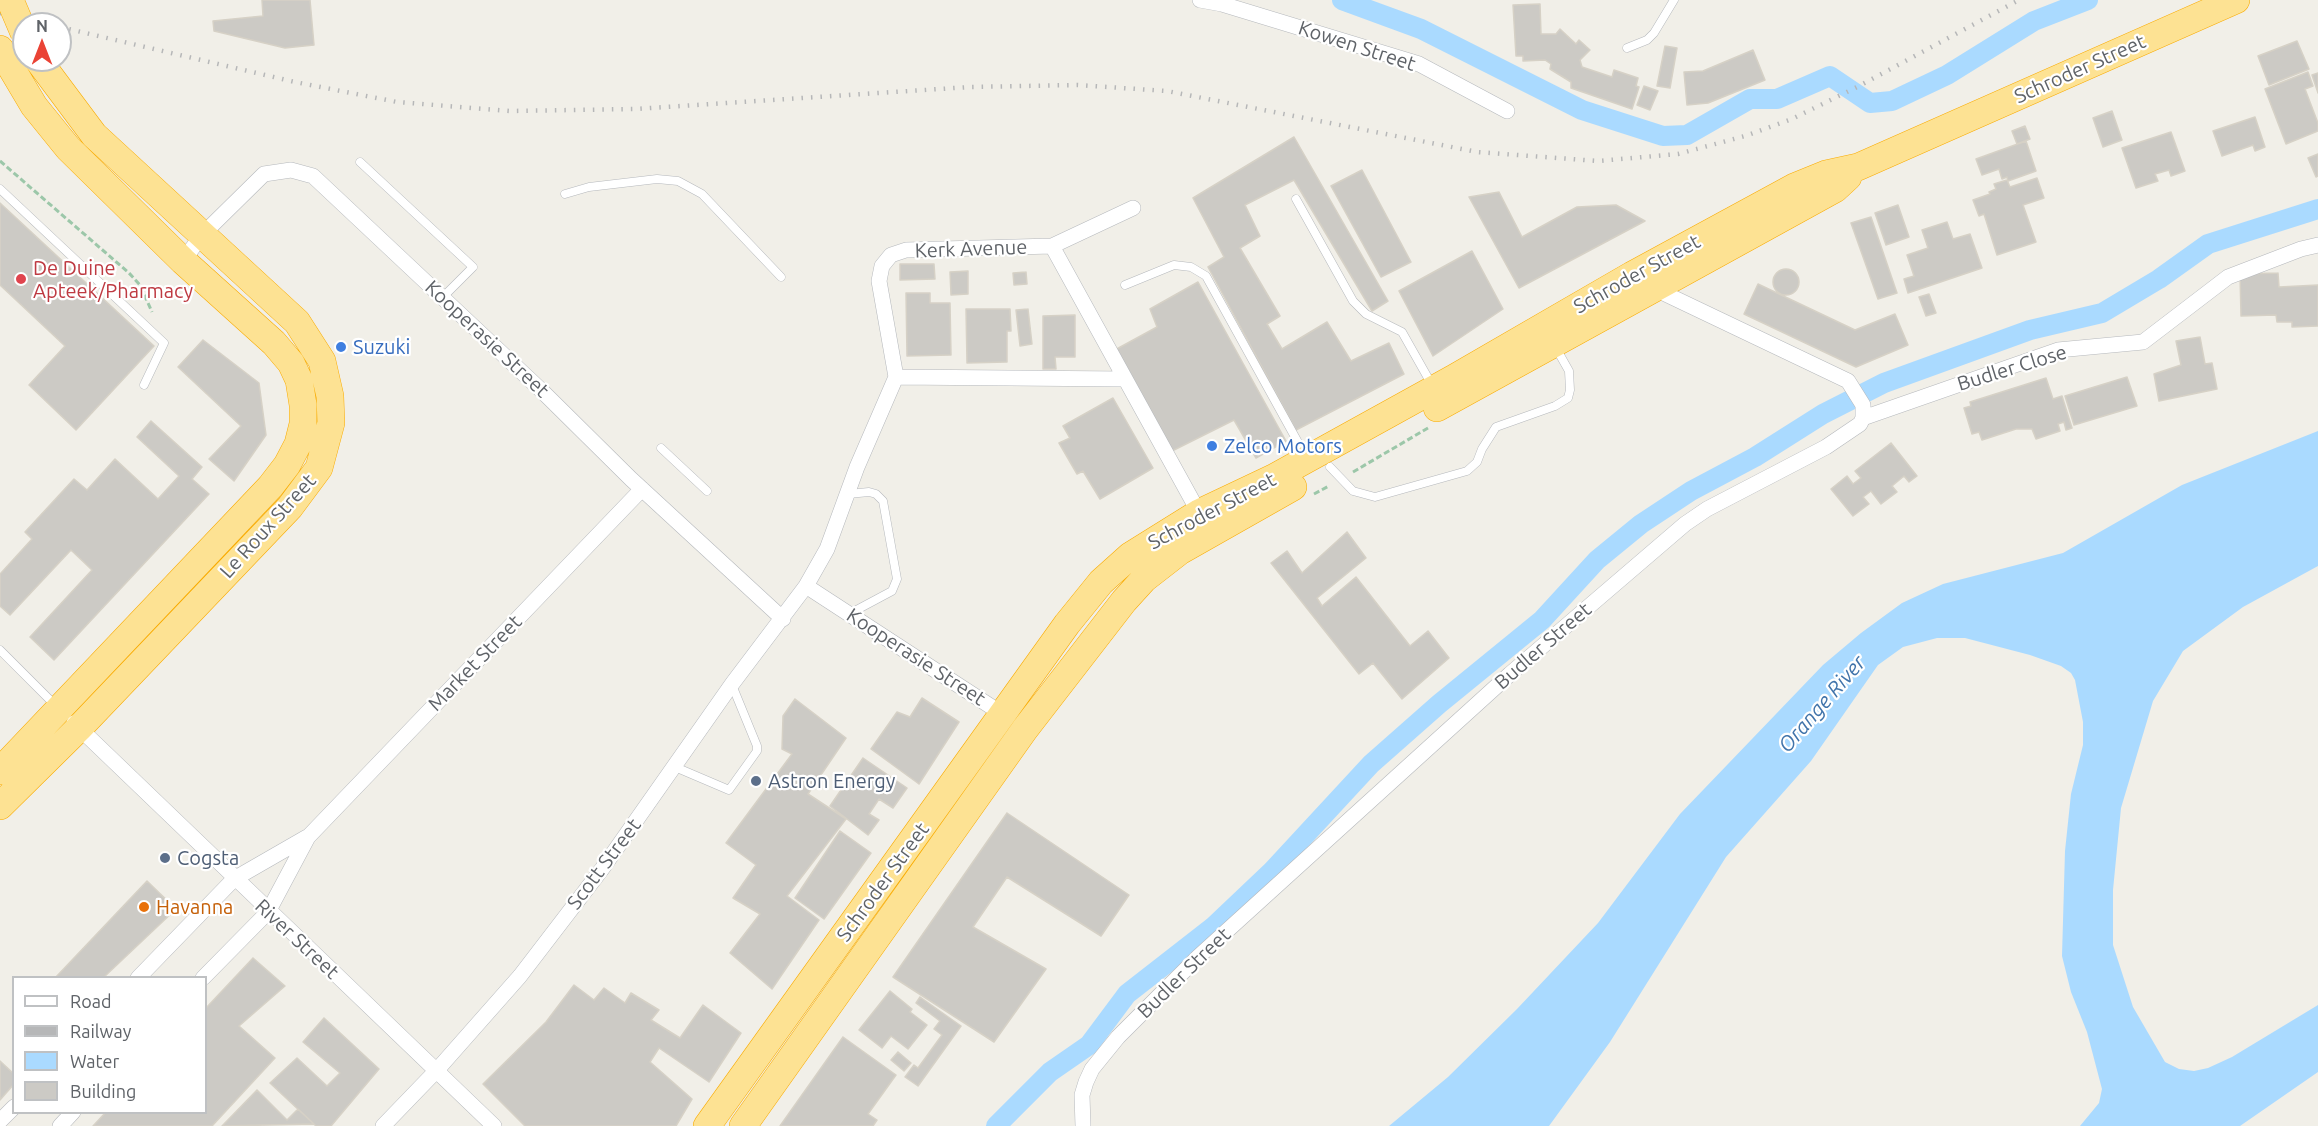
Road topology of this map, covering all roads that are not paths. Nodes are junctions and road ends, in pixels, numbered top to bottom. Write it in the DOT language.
graph roads {
  1 [pos="1200,0"];
  2 [pos="1674,0"];
  3 [pos="2236,0"];
  4 [pos="1627,48"];
  5 [pos="0,49"];
  6 [pos="47,72"];
  7 [pos="1508,111"];
  8 [pos="360,162"];
  9 [pos="0,189"];
  10 [pos="565,194"];
  11 [pos="1296,199"];
  12 [pos="1133,208"];
  13 [pos="202,235"];
  14 [pos="2318,245"];
  15 [pos="1052,246"];
  16 [pos="183,261"];
  17 [pos="781,277"];
  18 [pos="1642,281"];
  19 [pos="1125,285"];
  20 [pos="443,297"];
  21 [pos="1554,344"];
  22 [pos="896,376"];
  23 [pos="1123,379"];
  24 [pos="144,385"];
  25 [pos="1437,406"];
  26 [pos="1863,418"];
  27 [pos="661,448"];
  28 [pos="1326,468"];
  29 [pos="642,489"];
  30 [pos="707,490"];
  31 [pos="848,494"];
  32 [pos="1204,523"];
  33 [pos="806,586"];
  34 [pos="849,614"];
  35 [pos="783,619"];
  36 [pos="0,650"];
  37 [pos="732,684"];
  38 [pos="59,709"];
  39 [pos="1014,722"];
  40 [pos="79,728"];
  41 [pos="675,767"];
  42 [pos="0,771"];
  43 [pos="0,806"];
  44 [pos="308,837"];
  45 [pos="234,879"];
  46 [pos="268,912"];
  47 [pos="140,976"];
  48 [pos="205,976"];
  49 [pos="437,1070"];
  50 [pos="12,1109"];
  51 [pos="72,1114"];
  52 [pos="0,1121"];
  53 [pos="60,1126"];
  54 [pos="383,1126"];
  55 [pos="494,1126"];
  56 [pos="706,1126"];
  57 [pos="743,1126"];
  58 [pos="1083,1126"];
  1 -- 7 [label="street, Kowen Street"];
  2 -- 4 [label="lane"];
  3 -- 18 [label="highway, Schroder Street"];
  5 -- 16 [label="highway, Le Roux Street"];
  6 -- 13 [label="highway, Le Roux Street"];
  8 -- 20 [label="lane"];
  9 -- 24 [label="lane"];
  10 -- 17 [label="lane"];
  11 -- 25 [label="lane"];
  12 -- 15 [label="street, Kerk Avenue"];
  13 -- 16 [label="street, Kooperasie Street"];
  13 -- 20 [label="street, Kooperasie Street"];
  13 -- 40 [label="highway, Le Roux Street"];
  14 -- 26 [label="street, Budler Close"];
  15 -- 22 [label="street, Kerk Avenue"];
  15 -- 23 [label="street"];
  16 -- 38 [label="highway, Le Roux Street"];
  18 -- 21 [label="highway, Schroder Street"];
  18 -- 25 [label="highway, Schroder Street"];
  18 -- 26 [label="street"];
  19 -- 28 [label="lane"];
  20 -- 29 [label="street, Kooperasie Street"];
  21 -- 25 [label="highway, Schroder Street"];
  21 -- 28 [label="lane"];
  22 -- 23 [label="street"];
  22 -- 31 [label="street"];
  23 -- 32 [label="street"];
  25 -- 28 [label="highway, Schroder Street"];
  26 -- 58 [label="street, Budler Street"];
  27 -- 30 [label="lane"];
  28 -- 32 [label="highway, Schroder Street"];
  29 -- 35 [label="street, Kooperasie Street"];
  29 -- 44 [label="street, Market Street"];
  31 -- 33 [label="street"];
  31 -- 34 [label="lane"];
  32 -- 39 [label="highway, Schroder Street"];
  33 -- 34 [label="street, Kooperasie Street"];
  33 -- 35 [label="street, Scott Street"];
  34 -- 39 [label="street, Kooperasie Street"];
  35 -- 37 [label="street, Scott Street"];
  36 -- 38 [label="lane, River Street"];
  37 -- 41 [label="street, Scott Street"];
  37 -- 41 [label="lane"];
  38 -- 40 [label="street, River Street"];
  38 -- 42 [label="highway, Le Roux Street"];
  39 -- 56 [label="highway, Schroder Street"];
  39 -- 57 [label="highway, Schroder Street"];
  40 -- 43 [label="highway, Le Roux Street"];
  40 -- 45 [label="street, River Street"];
  41 -- 49 [label="street, Scott Street"];
  44 -- 45 [label="street, Market Street"];
  44 -- 46 [label="street, Market Street"];
  45 -- 46 [label="street, River Street"];
  45 -- 47 [label="street, Market Street"];
  46 -- 48 [label="street, Market Street"];
  46 -- 49 [label="street, River Street"];
  49 -- 54 [label="street, Scott Street"];
  49 -- 55 [label="street, River Street"];
  50 -- 52 [label="street"];
  51 -- 53 [label="street"];
}
